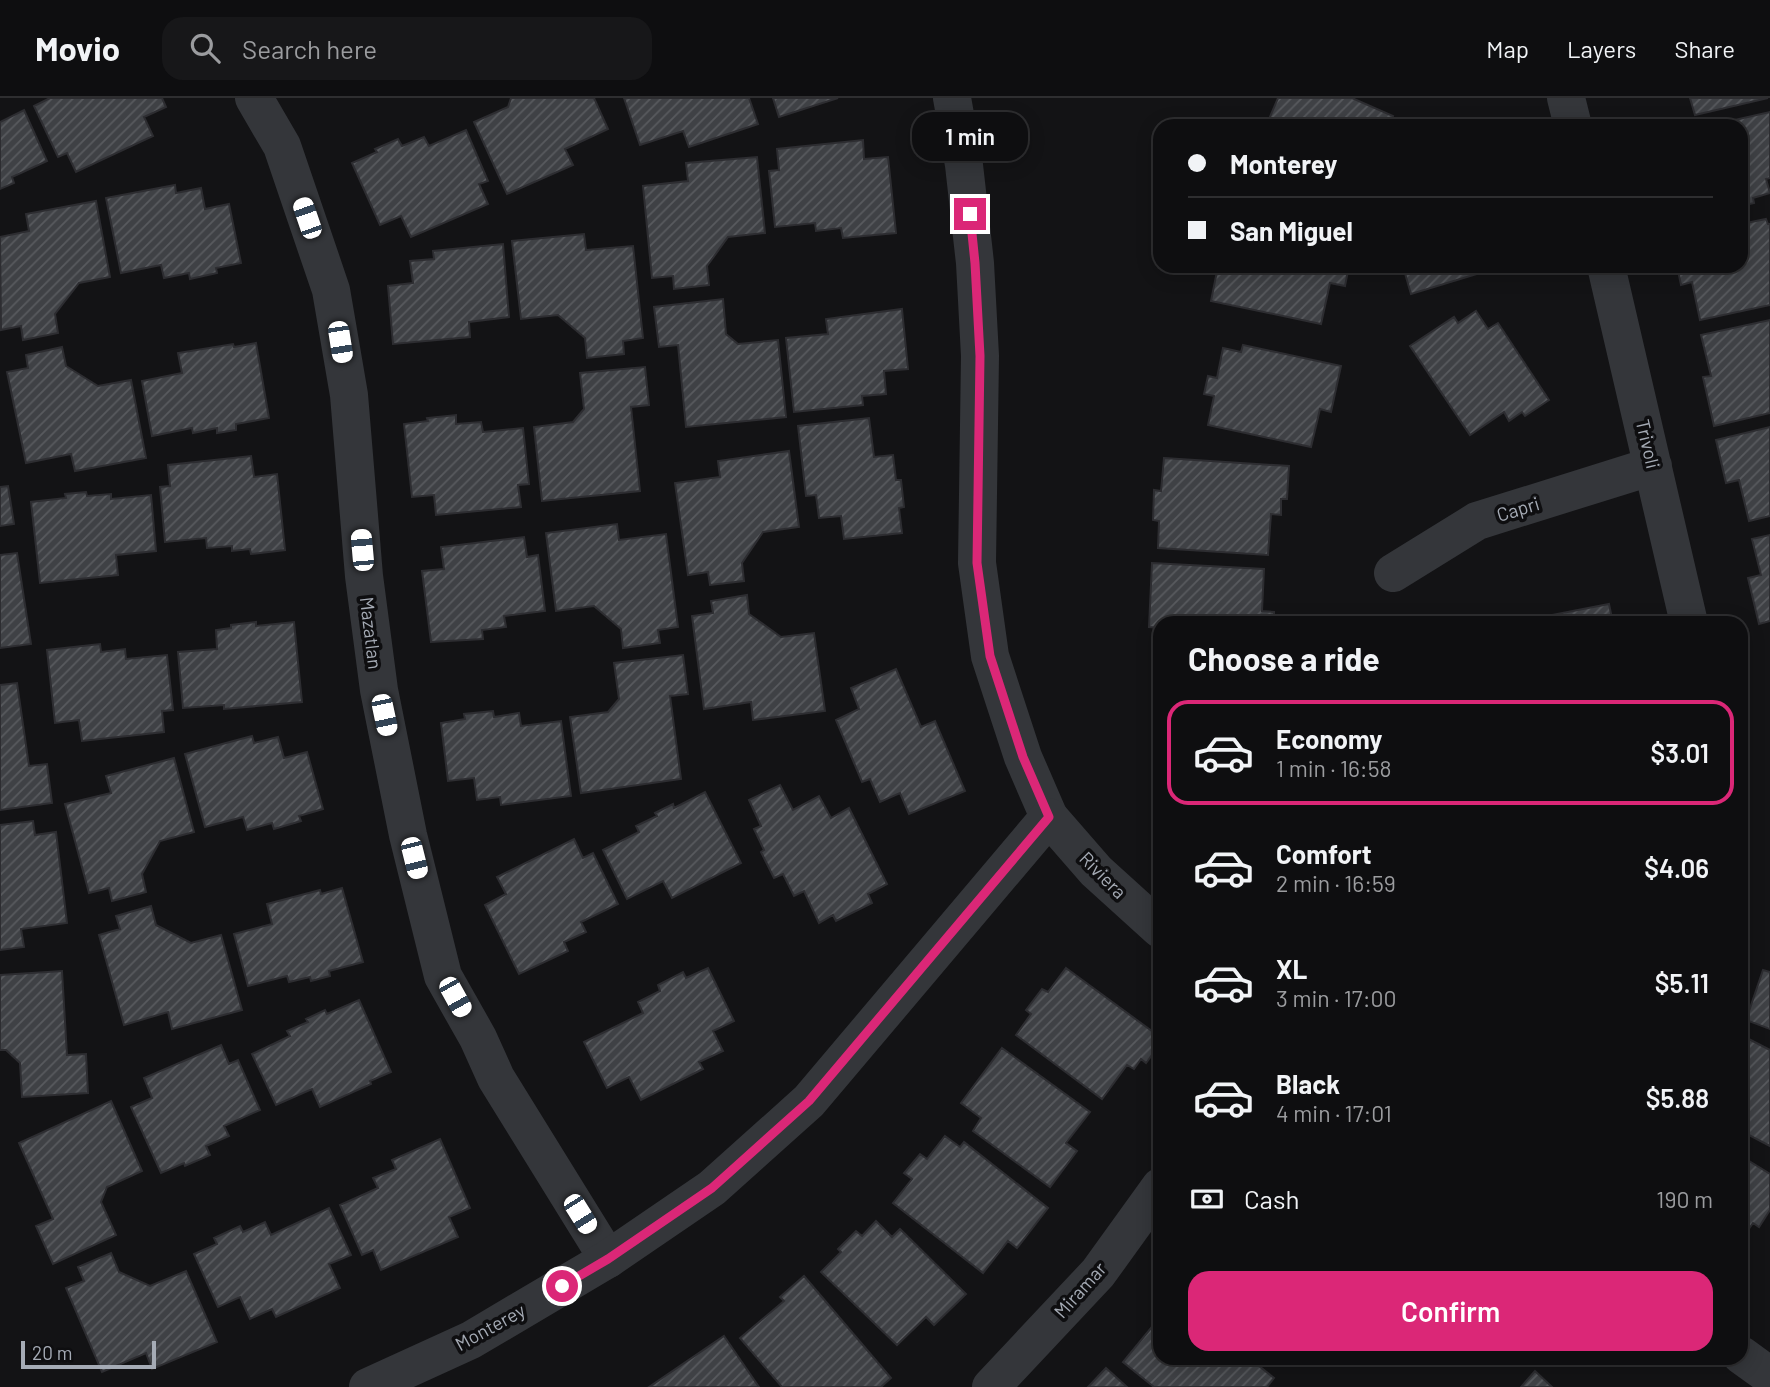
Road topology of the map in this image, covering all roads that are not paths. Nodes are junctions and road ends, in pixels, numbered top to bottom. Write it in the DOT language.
graph roads {
  1 [pos="254,98"];
  2 [pos="952,98"];
  3 [pos="1566,98"];
  4 [pos="1571,119"];
  5 [pos="1608,273"];
  6 [pos="1653,466"];
  7 [pos="1393,573"];
  8 [pos="1687,616"];
  9 [pos="1049,817"];
  10 [pos="1153,923"];
  11 [pos="1153,1197"];
  12 [pos="608,1259"];
  13 [pos="1748,1360"];
  14 [pos="1770,1376"];
  15 [pos="369,1387"];
  16 [pos="991,1387"];
  1 -- 12 [label="street, Mazatlan"];
  2 -- 9 [label="street, Riviera"];
  3 -- 4 [label="street"];
  5 -- 6 [label="street, Trivoli"];
  6 -- 7 [label="street, Capri"];
  6 -- 8 [label="street, Trivoli"];
  9 -- 10 [label="street, Riviera"];
  9 -- 12 [label="street, Monterey"];
  11 -- 16 [label="street, Miramar"];
  12 -- 15 [label="street, Monterey"];
  13 -- 14 [label="street"];
}
